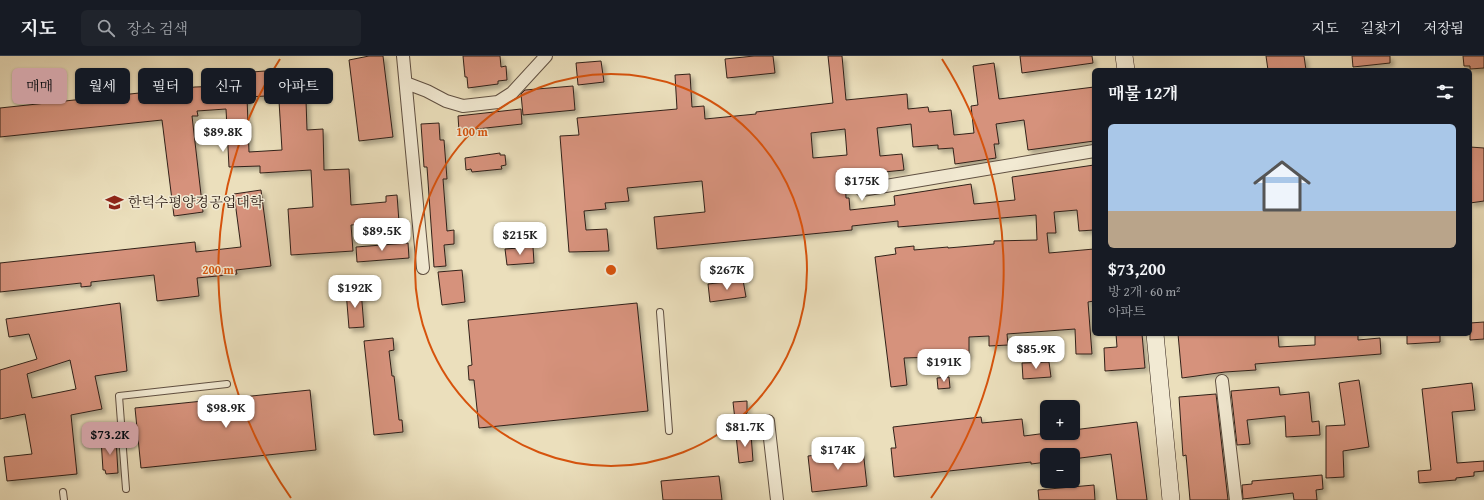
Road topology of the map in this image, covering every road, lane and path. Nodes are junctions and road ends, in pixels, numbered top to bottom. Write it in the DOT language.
graph roads {
  1 [pos="403,56"];
  2 [pos="546,56"];
  3 [pos="1124,56"];
  4 [pos="1126,68"];
  5 [pos="406,83"];
  6 [pos="1092,151"];
  7 [pos="862,190"];
  8 [pos="423,268"];
  9 [pos="660,312"];
  10 [pos="1155,336"];
  11 [pos="1222,382"];
  12 [pos="226,384"];
  13 [pos="768,422"];
  14 [pos="669,431"];
  15 [pos="126,489"];
  16 [pos="63,492"];
  17 [pos="64,500"];
  18 [pos="777,500"];
  19 [pos="1171,500"];
  20 [pos="1236,500"];
  1 -- 5 [label="street"];
  2 -- 5 [label="street"];
  3 -- 4 [label="street"];
  5 -- 8 [label="street"];
  6 -- 7 [label="street"];
  9 -- 14 [label="lane"];
  10 -- 19 [label="street"];
  11 -- 20 [label="street"];
  12 -- 15 [label="lane"];
  13 -- 18 [label="street"];
  16 -- 17 [label="lane"];
}
